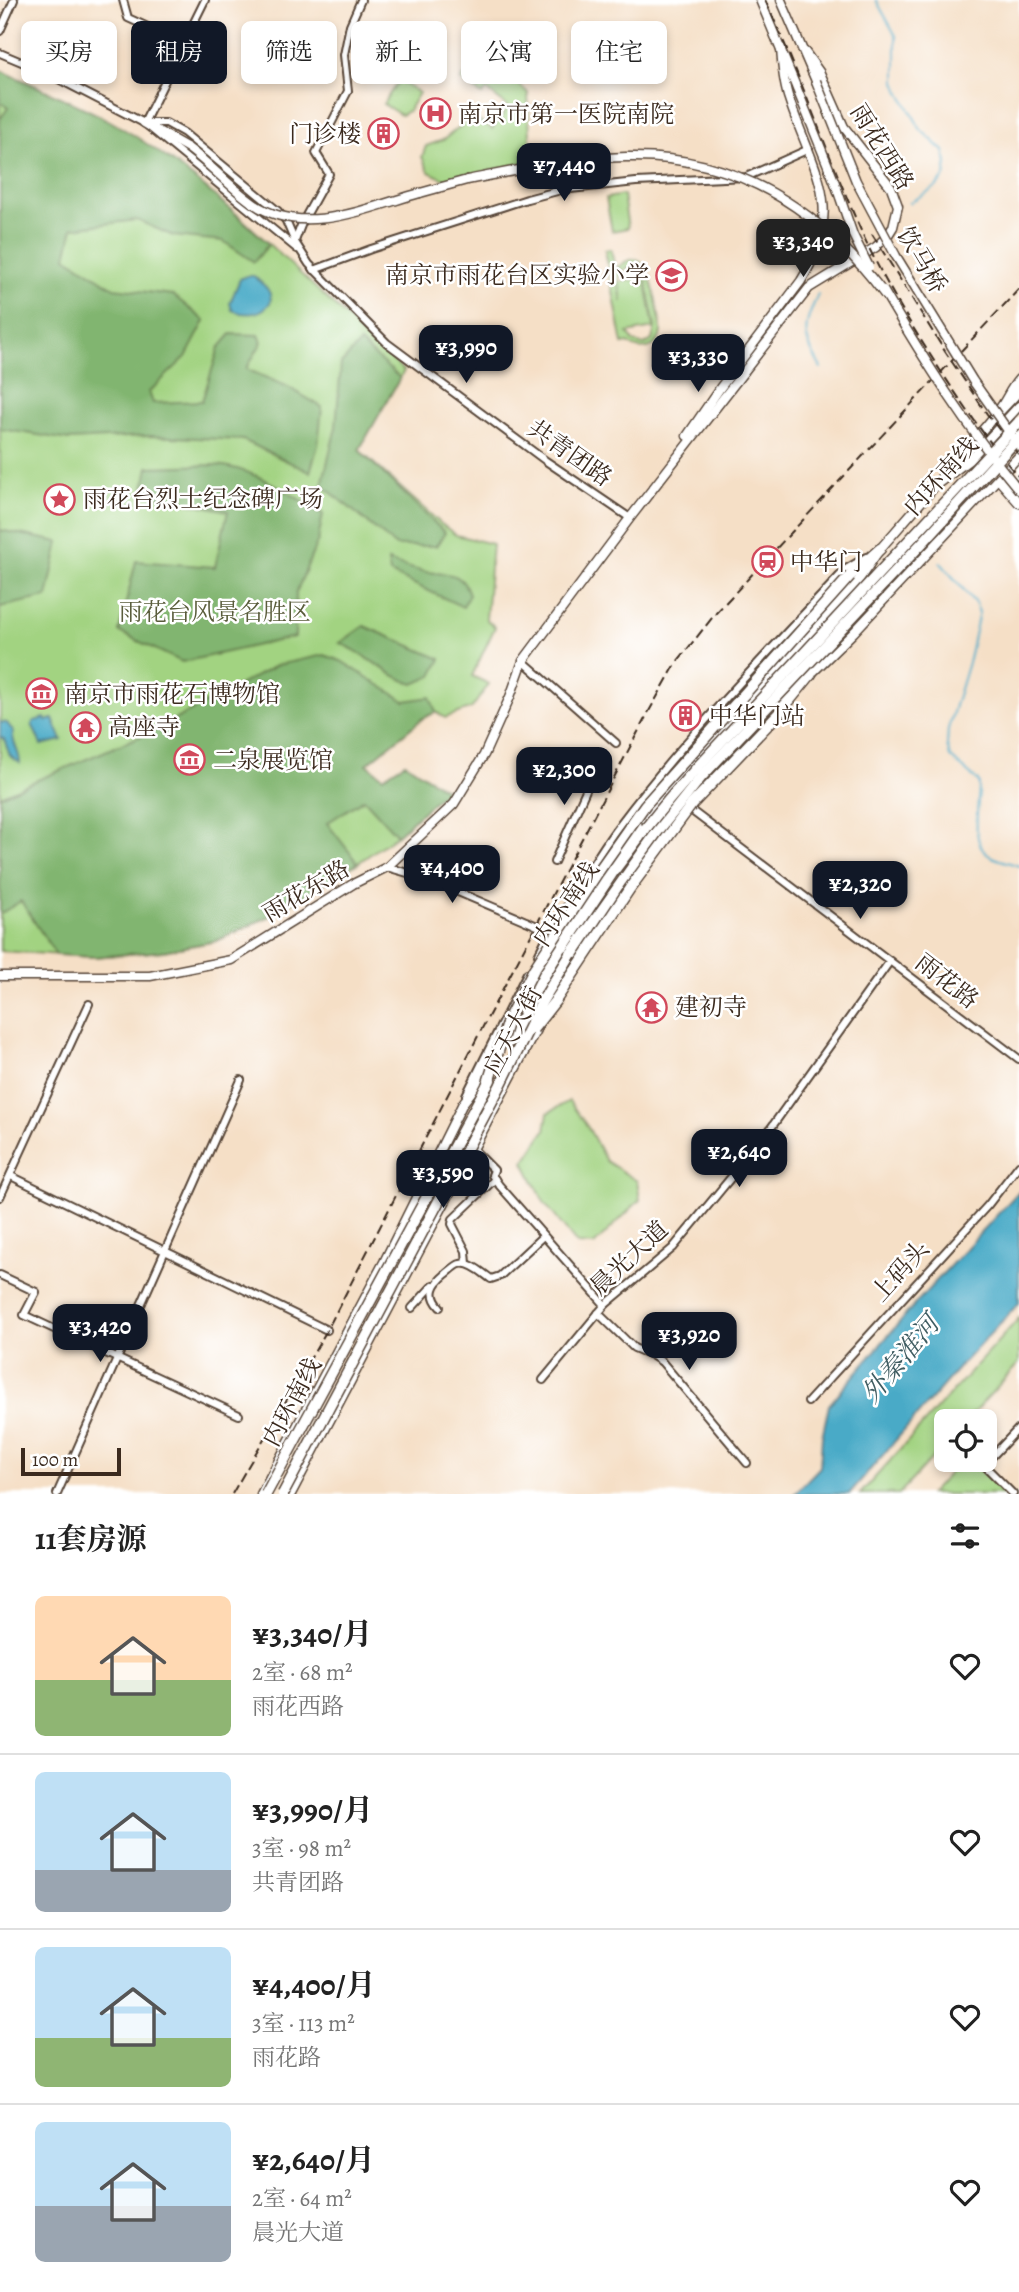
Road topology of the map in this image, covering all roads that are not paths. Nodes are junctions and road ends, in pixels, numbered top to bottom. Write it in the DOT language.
graph roads {
  1 [pos="14,0"];
  2 [pos="123,0"];
  3 [pos="205,0"];
  4 [pos="361,0"];
  5 [pos="760,0"];
  6 [pos="781,0"];
  7 [pos="135,21"];
  8 [pos="194,21"];
  9 [pos="0,31"];
  10 [pos="781,48"];
  11 [pos="805,52"];
  12 [pos="0,53"];
  13 [pos="816,81"];
  14 [pos="163,84"];
  15 [pos="144,123"];
  16 [pos="809,149"];
  17 [pos="295,242"];
  18 [pos="300,251"];
  19 [pos="815,255"];
  20 [pos="314,270"];
  21 [pos="828,275"];
  22 [pos="885,295"];
  23 [pos="1019,379"];
  24 [pos="1019,390"];
  25 [pos="1019,396"];
  26 [pos="1019,406"];
  27 [pos="999,411"];
  28 [pos="1006,420"];
  29 [pos="1019,422"];
  30 [pos="1019,437"];
  31 [pos="1019,446"];
  32 [pos="1019,456"];
  33 [pos="998,479"];
  34 [pos="936,485"];
  35 [pos="1019,490"];
  36 [pos="1019,503"];
  37 [pos="630,518"];
  38 [pos="880,549"];
  39 [pos="523,661"];
  40 [pos="811,674"];
  41 [pos="617,743"];
  42 [pos="598,763"];
  43 [pos="643,780"];
  44 [pos="653,783"];
  45 [pos="667,789"];
  46 [pos="684,805"];
  47 [pos="554,862"];
  48 [pos="387,867"];
  49 [pos="544,929"];
  50 [pos="890,961"];
  51 [pos="0,976"];
  52 [pos="89,1004"];
  53 [pos="523,1040"];
  54 [pos="1019,1059"];
  55 [pos="242,1080"];
  56 [pos="487,1086"];
  57 [pos="463,1103"];
  58 [pos="446,1136"];
  59 [pos="473,1149"];
  60 [pos="1019,1165"];
  61 [pos="11,1177"];
  62 [pos="495,1179"];
  63 [pos="1,1193"];
  64 [pos="543,1236"];
  65 [pos="166,1252"];
  66 [pos="467,1264"];
  67 [pos="0,1275"];
  68 [pos="435,1284"];
  69 [pos="606,1305"];
  70 [pos="439,1307"];
  71 [pos="412,1308"];
  72 [pos="598,1313"];
  73 [pos="327,1330"];
  74 [pos="119,1357"];
  75 [pos="543,1380"];
  76 [pos="808,1402"];
  77 [pos="239,1415"];
  78 [pos="1019,1428"];
  79 [pos="747,1463"];
  80 [pos="57,1494"];
  81 [pos="263,1494"];
  82 [pos="283,1494"];
  83 [pos="291,1494"];
  84 [pos="1013,1494"];
  1 -- 9 [label="street"];
  2 -- 7 [label="street"];
  3 -- 8 [label="street"];
  4 -- 17 [label="street"];
  5 -- 10 [label="main road, 雨花西路"];
  6 -- 11 [label="main road, 雨花西路"];
  10 -- 16 [label="main road, 雨花西路"];
  10 -- 22 [label="main road, 雨花西路, bridge"];
  11 -- 13 [label="main road, 雨花西路"];
  11 -- 21 [label="main road, 雨花西路"];
  12 -- 15 [label="street, 共青团路"];
  13 -- 31 [label="main road, 饮马桥, bridge"];
  14 -- 15 [label="street"];
  15 -- 17 [label="street, 共青团路"];
  15 -- 18 [label="street, 共青团路"];
  15 -- 22 [label="main road, bridge"];
  16 -- 19 [label="main road, 雨花西路"];
  16 -- 20 [label="street"];
  17 -- 18 [label="street, 共青团路"];
  18 -- 20 [label="street, 共青团路"];
  19 -- 21 [label="main road"];
  19 -- 37 [label="main road, 雨花西路"];
  20 -- 37 [label="street, 共青团路"];
  21 -- 37 [label="main road, 雨花西路"];
  22 -- 35 [label="main road, bridge"];
  23 -- 27 [label="main road, 应天大街"];
  24 -- 27 [label="highway"];
  25 -- 27 [label="main road"];
  26 -- 28 [label="main road, 应天大街"];
  27 -- 34 [label="main road, 应天大街"];
  28 -- 30 [label="main road"];
  28 -- 34 [label="main road, 应天大街"];
  29 -- 56 [label="highway, 内环南线, bridge"];
  30 -- 53 [label="highway, 内环南线, bridge"];
  32 -- 33 [label="main road, 应天大街"];
  33 -- 36 [label="main road"];
  33 -- 40 [label="main road, 应天大街"];
  34 -- 38 [label="main road, 应天大街"];
  37 -- 39 [label="main road, 雨花西路"];
  38 -- 44 [label="street, 应天大街"];
  38 -- 45 [label="main road, 应天大街"];
  38 -- 56 [label="highway, bridge"];
  39 -- 41 [label="street"];
  39 -- 48 [label="main road, 雨花东路"];
  40 -- 46 [label="main road, 应天大街"];
  40 -- 53 [label="highway, bridge"];
  42 -- 47 [label="street"];
  43 -- 44 [label="street"];
  44 -- 45 [label="street"];
  44 -- 49 [label="street, 应天大街"];
  45 -- 46 [label="street, 雨花路"];
  45 -- 57 [label="main road, 应天大街"];
  46 -- 50 [label="street, 雨花路"];
  46 -- 59 [label="main road, 应天大街"];
  48 -- 49 [label="street, bridge"];
  48 -- 51 [label="main road, 雨花东路"];
  49 -- 57 [label="street, 应天大街"];
  50 -- 54 [label="street, 雨花路"];
  50 -- 69 [label="street, 晨光大道"];
  52 -- 61 [label="street"];
  53 -- 82 [label="highway, 内环南线, bridge"];
  55 -- 65 [label="street"];
  56 -- 81 [label="highway, 内环南线, bridge"];
  57 -- 58 [label="main road, 应天大街"];
  58 -- 59 [label="main road"];
  58 -- 81 [label="main road, 应天大街"];
  59 -- 62 [label="street"];
  59 -- 83 [label="main road, 应天大街"];
  60 -- 76 [label="street, 上码头"];
  61 -- 63 [label="street"];
  61 -- 65 [label="street"];
  62 -- 64 [label="street"];
  62 -- 66 [label="street"];
  64 -- 66 [label="street"];
  64 -- 69 [label="street"];
  65 -- 73 [label="street"];
  65 -- 74 [label="street"];
  66 -- 68 [label="street"];
  67 -- 74 [label="street"];
  68 -- 70 [label="street"];
  68 -- 71 [label="street"];
  69 -- 72 [label="street, 晨光大道"];
  72 -- 75 [label="street, 晨光大道"];
  72 -- 79 [label="street"];
  74 -- 77 [label="street"];
  74 -- 80 [label="street"];
  78 -- 84 [label="street"];
}
